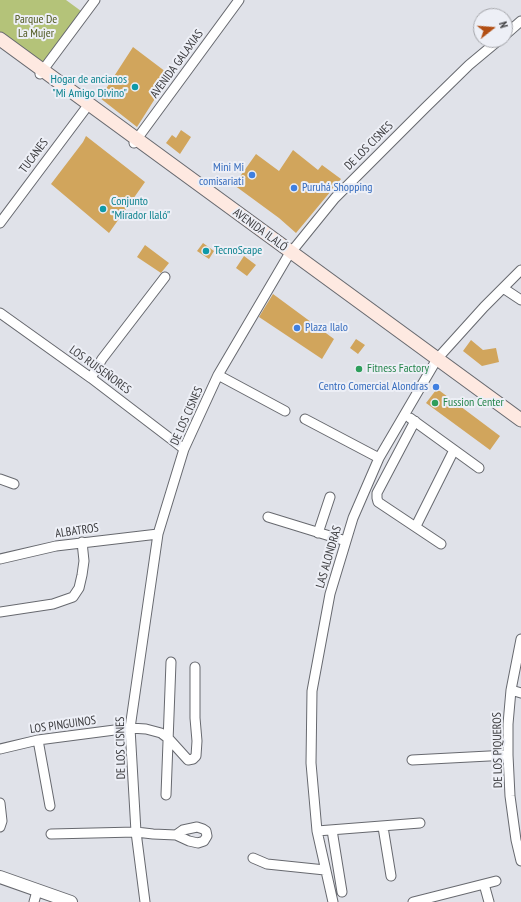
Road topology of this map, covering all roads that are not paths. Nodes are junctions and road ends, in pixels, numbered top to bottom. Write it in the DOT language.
graph roads {
  1 [pos="95,0"];
  2 [pos="238,0"];
  3 [pos="521,21"];
  4 [pos="513,28"];
  5 [pos="0,39"];
  6 [pos="0,45"];
  7 [pos="490,48"];
  8 [pos="42,73"];
  9 [pos="87,106"];
  10 [pos="135,141"];
  11 [pos="0,223"];
  12 [pos="290,254"];
  13 [pos="521,270"];
  14 [pos="165,277"];
  15 [pos="503,288"];
  16 [pos="521,300"];
  17 [pos="0,313"];
  18 [pos="436,361"];
  19 [pos="218,375"];
  20 [pos="91,378"];
  21 [pos="285,411"];
  22 [pos="404,413"];
  23 [pos="305,419"];
  24 [pos="521,420"];
  25 [pos="415,421"];
  26 [pos="521,425"];
  27 [pos="184,449"];
  28 [pos="454,450"];
  29 [pos="379,458"];
  30 [pos="479,468"];
  31 [pos="0,479"];
  32 [pos="14,484"];
  33 [pos="330,498"];
  34 [pos="268,517"];
  35 [pos="416,526"];
  36 [pos="318,533"];
  37 [pos="158,534"];
  38 [pos="346,541"];
  39 [pos="82,542"];
  40 [pos="441,544"];
  41 [pos="0,559"];
  42 [pos="0,612"];
  43 [pos="521,640"];
  44 [pos="171,662"];
  45 [pos="195,667"];
  46 [pos="511,690"];
  47 [pos="521,693"];
  48 [pos="130,728"];
  49 [pos="169,738"];
  50 [pos="38,740"];
  51 [pos="0,749"];
  52 [pos="508,755"];
  53 [pos="412,760"];
  54 [pos="166,795"];
  55 [pos="0,803"];
  56 [pos="50,806"];
  57 [pos="420,823"];
  58 [pos="0,827"];
  59 [pos="383,827"];
  60 [pos="332,830"];
  61 [pos="317,831"];
  62 [pos="136,832"];
  63 [pos="51,834"];
  64 [pos="176,835"];
  65 [pos="252,858"];
  66 [pos="521,861"];
  67 [pos="325,870"];
  68 [pos="391,876"];
  69 [pos="0,877"];
  70 [pos="496,881"];
  71 [pos="484,884"];
  72 [pos="342,892"];
  73 [pos="36,896"];
  74 [pos="71,902"];
  75 [pos="145,902"];
  76 [pos="333,902"];
  77 [pos="417,902"];
  78 [pos="488,902"];
  1 -- 8 [label="street"];
  2 -- 10 [label="street, AVENIDA GALAXIAS"];
  3 -- 4 [label="street"];
  5 -- 8 [label="main road, AVENIDA ILALÓ"];
  6 -- 8 [label="main road, AVENIDA ILALÓ"];
  7 -- 12 [label="street, DE LOS CISNES"];
  8 -- 9 [label="main road, AVENIDA ILALÓ"];
  9 -- 10 [label="main road, AVENIDA ILALÓ"];
  9 -- 11 [label="street, TUCANES"];
  10 -- 12 [label="main road, AVENIDA ILALÓ"];
  12 -- 18 [label="main road, AVENIDA ILALÓ"];
  12 -- 19 [label="street, DE LOS CISNES"];
  13 -- 15 [label="street, LAS ALONDRAS"];
  14 -- 20 [label="street"];
  15 -- 16 [label="street"];
  15 -- 18 [label="street, LAS ALONDRAS"];
  17 -- 20 [label="street, LOS RUISEÑORES"];
  18 -- 22 [label="street, LAS ALONDRAS"];
  18 -- 24 [label="main road, AVENIDA ILALÓ"];
  18 -- 26 [label="main road, AVENIDA ILALÓ"];
  19 -- 21 [label="street"];
  19 -- 27 [label="street, DE LOS CISNES"];
  20 -- 27 [label="street, LOS RUISEÑORES"];
  22 -- 25 [label="street"];
  22 -- 29 [label="street, LAS ALONDRAS"];
  23 -- 29 [label="street"];
  25 -- 28 [label="street"];
  25 -- 35 [label="street"];
  27 -- 37 [label="street, DE LOS CISNES"];
  28 -- 30 [label="street"];
  28 -- 35 [label="street"];
  29 -- 38 [label="street, LAS ALONDRAS"];
  31 -- 32 [label="street"];
  33 -- 36 [label="street"];
  34 -- 36 [label="street"];
  35 -- 40 [label="street"];
  36 -- 38 [label="street"];
  37 -- 39 [label="street, ALBATROS"];
  37 -- 48 [label="street, DE LOS CISNES"];
  38 -- 61 [label="street, LAS ALONDRAS"];
  39 -- 41 [label="street, ALBATROS"];
  39 -- 42 [label="street"];
  43 -- 46 [label="street, DE LOS PIQUEROS"];
  44 -- 49 [label="street"];
  45 -- 49 [label="street"];
  46 -- 47 [label="street"];
  46 -- 52 [label="street, DE LOS PIQUEROS"];
  48 -- 49 [label="street, LOS PINGUINOS"];
  48 -- 50 [label="street, LOS PINGUINOS"];
  48 -- 62 [label="street, DE LOS CISNES"];
  49 -- 54 [label="street"];
  50 -- 51 [label="street, LOS PINGUINOS"];
  50 -- 56 [label="street"];
  52 -- 53 [label="street"];
  52 -- 66 [label="street, DE LOS PIQUEROS"];
  55 -- 58 [label="street"];
  57 -- 59 [label="street"];
  59 -- 60 [label="street"];
  59 -- 68 [label="street"];
  60 -- 61 [label="street"];
  60 -- 72 [label="street"];
  61 -- 67 [label="street, LAS ALONDRAS"];
  62 -- 63 [label="street"];
  62 -- 64 [label="street"];
  62 -- 75 [label="street, DE LOS CISNES"];
  65 -- 67 [label="street"];
  67 -- 76 [label="street, LAS ALONDRAS"];
  69 -- 73 [label="street"];
  70 -- 71 [label="street"];
  71 -- 77 [label="street"];
  71 -- 78 [label="street"];
  73 -- 74 [label="street"];
}
